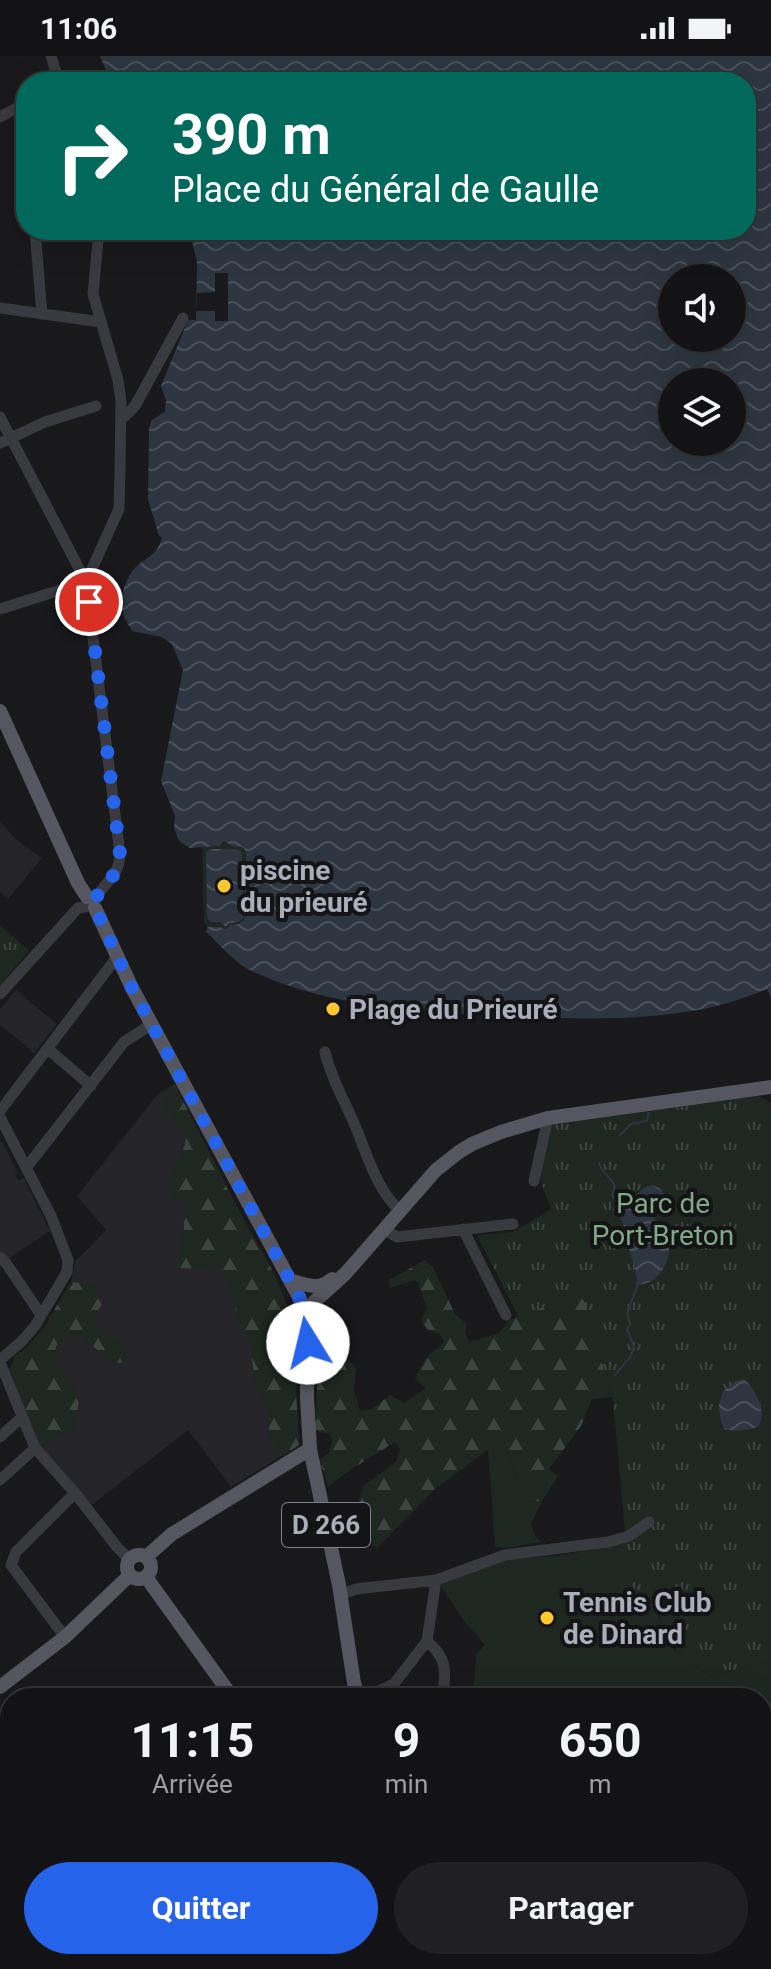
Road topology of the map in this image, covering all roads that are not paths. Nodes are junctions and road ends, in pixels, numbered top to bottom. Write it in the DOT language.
graph roads {
  1 [pos="36,240"];
  2 [pos="98,240"];
  3 [pos="0,308"];
  4 [pos="42,314"];
  5 [pos="183,318"];
  6 [pos="101,322"];
  7 [pos="96,406"];
  8 [pos="121,416"];
  9 [pos="0,417"];
  10 [pos="5,441"];
  11 [pos="86,582"];
  12 [pos="0,609"];
  13 [pos="0,711"];
  14 [pos="92,905"];
  15 [pos="114,950"];
  16 [pos="0,994"];
  17 [pos="152,1024"];
  18 [pos="48,1049"];
  19 [pos="325,1052"];
  20 [pos="91,1086"];
  21 [pos="771,1087"];
  22 [pos="0,1111"];
  23 [pos="0,1117"];
  24 [pos="548,1118"];
  25 [pos="26,1168"];
  26 [pos="534,1181"];
  27 [pos="400,1211"];
  28 [pos="513,1224"];
  29 [pos="463,1229"];
  30 [pos="385,1230"];
  31 [pos="366,1251"];
  32 [pos="0,1257"];
  33 [pos="292,1281"];
  34 [pos="304,1311"];
  35 [pos="41,1315"];
  36 [pos="506,1315"];
  37 [pos="0,1361"];
  38 [pos="22,1417"];
  39 [pos="0,1437"];
  40 [pos="35,1448"];
  41 [pos="310,1449"];
  42 [pos="0,1480"];
  43 [pos="75,1493"];
  44 [pos="649,1522"];
  45 [pos="146,1557"];
  46 [pos="130,1568"];
  47 [pos="146,1577"];
  48 [pos="436,1580"];
  49 [pos="340,1590"];
  50 [pos="65,1637"];
  51 [pos="427,1641"];
  52 [pos="394,1684"];
  53 [pos="0,1687"];
  54 [pos="226,1688"];
  55 [pos="356,1688"];
  56 [pos="385,1688"];
  57 [pos="394,1688"];
  58 [pos="444,1688"];
  1 -- 4 [label="street"];
  2 -- 6 [label="street"];
  3 -- 4 [label="street"];
  4 -- 6 [label="street"];
  5 -- 8 [label="street"];
  6 -- 8 [label="street"];
  7 -- 10 [label="street"];
  8 -- 11 [label="street"];
  9 -- 10 [label="street"];
  10 -- 11 [label="street"];
  11 -- 12 [label="street"];
  11 -- 14 [label="street"];
  13 -- 14 [label="main road"];
  14 -- 15 [label="main road"];
  14 -- 16 [label="street"];
  15 -- 17 [label="main road"];
  15 -- 18 [label="street"];
  17 -- 20 [label="street"];
  17 -- 33 [label="main road"];
  18 -- 20 [label="street"];
  18 -- 22 [label="street"];
  19 -- 27 [label="street"];
  20 -- 25 [label="street"];
  21 -- 24 [label="main road"];
  23 -- 25 [label="street"];
  24 -- 26 [label="street"];
  24 -- 27 [label="main road"];
  25 -- 35 [label="street"];
  27 -- 30 [label="main road"];
  28 -- 29 [label="street"];
  29 -- 30 [label="street"];
  29 -- 36 [label="street"];
  30 -- 31 [label="main road"];
  31 -- 33 [label="main road"];
  31 -- 34 [label="main road"];
  32 -- 35 [label="street"];
  33 -- 34 [label="main road"];
  34 -- 41 [label="main road, D 266"];
  35 -- 37 [label="street"];
  37 -- 38 [label="street"];
  38 -- 39 [label="street"];
  38 -- 40 [label="street"];
  40 -- 42 [label="street"];
  40 -- 43 [label="street"];
  41 -- 45 [label="main road"];
  41 -- 49 [label="main road, D 266"];
  43 -- 46 [label="street"];
  43 -- 50 [label="street"];
  44 -- 48 [label="street"];
  45 -- 46 [label="main road"];
  45 -- 47 [label="main road"];
  46 -- 47 [label="main road"];
  46 -- 50 [label="main road"];
  47 -- 54 [label="main road"];
  48 -- 49 [label="street"];
  48 -- 51 [label="street"];
  49 -- 55 [label="main road, D 266"];
  50 -- 53 [label="main road"];
  51 -- 52 [label="street"];
  51 -- 58 [label="street"];
  52 -- 56 [label="street"];
  52 -- 57 [label="street"];
}
